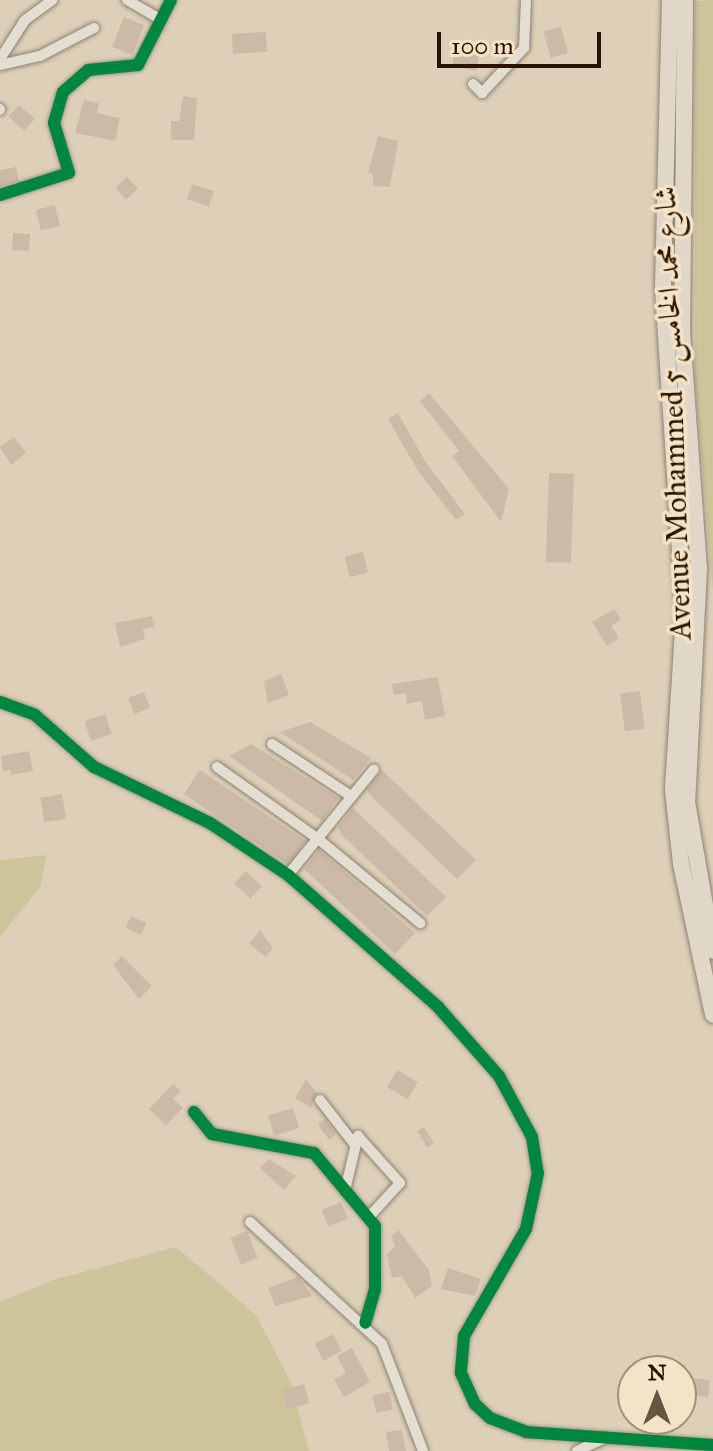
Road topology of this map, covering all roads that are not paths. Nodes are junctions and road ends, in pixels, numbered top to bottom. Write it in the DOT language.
graph roads {
  1 [pos="53,0"];
  2 [pos="127,0"];
  3 [pos="171,0"];
  4 [pos="526,0"];
  5 [pos="670,0"];
  6 [pos="685,0"];
  7 [pos="161,20"];
  8 [pos="94,28"];
  9 [pos="0,59"];
  10 [pos="0,65"];
  11 [pos="473,84"];
  12 [pos="0,195"];
  13 [pos="0,702"];
  14 [pos="272,744"];
  15 [pos="217,767"];
  16 [pos="374,769"];
  17 [pos="351,796"];
  18 [pos="317,838"];
  19 [pos="288,875"];
  20 [pos="420,923"];
  21 [pos="713,951"];
  22 [pos="713,1015"];
  23 [pos="320,1100"];
  24 [pos="194,1112"];
  25 [pos="355,1145"];
  26 [pos="345,1190"];
  27 [pos="368,1218"];
  28 [pos="250,1222"];
  29 [pos="365,1323"];
  30 [pos="604,1438"];
  31 [pos="713,1445"];
  32 [pos="650,1446"];
  33 [pos="423,1451"];
  34 [pos="577,1451"];
  1 -- 9 [label="street"];
  2 -- 7 [label="street"];
  3 -- 7 [label="street"];
  4 -- 11 [label="street"];
  5 -- 22 [label="main road, Avenue Mohammed 5 شارع محمد الخامس"];
  6 -- 21 [label="main road, Avenue Mohammed 5 شارع محمد الخامس"];
  7 -- 12 [label="street"];
  8 -- 10 [label="street"];
  13 -- 19 [label="street"];
  14 -- 17 [label="street"];
  15 -- 18 [label="street"];
  16 -- 17 [label="street"];
  17 -- 18 [label="street"];
  18 -- 19 [label="street"];
  18 -- 20 [label="street"];
  19 -- 30 [label="street"];
  23 -- 25 [label="street"];
  24 -- 26 [label="street"];
  25 -- 26 [label="street"];
  25 -- 27 [label="street"];
  26 -- 27 [label="street"];
  27 -- 29 [label="street"];
  28 -- 29 [label="street"];
  29 -- 33 [label="street"];
  30 -- 32 [label="street"];
  30 -- 34 [label="street"];
  31 -- 32 [label="street"];
}
